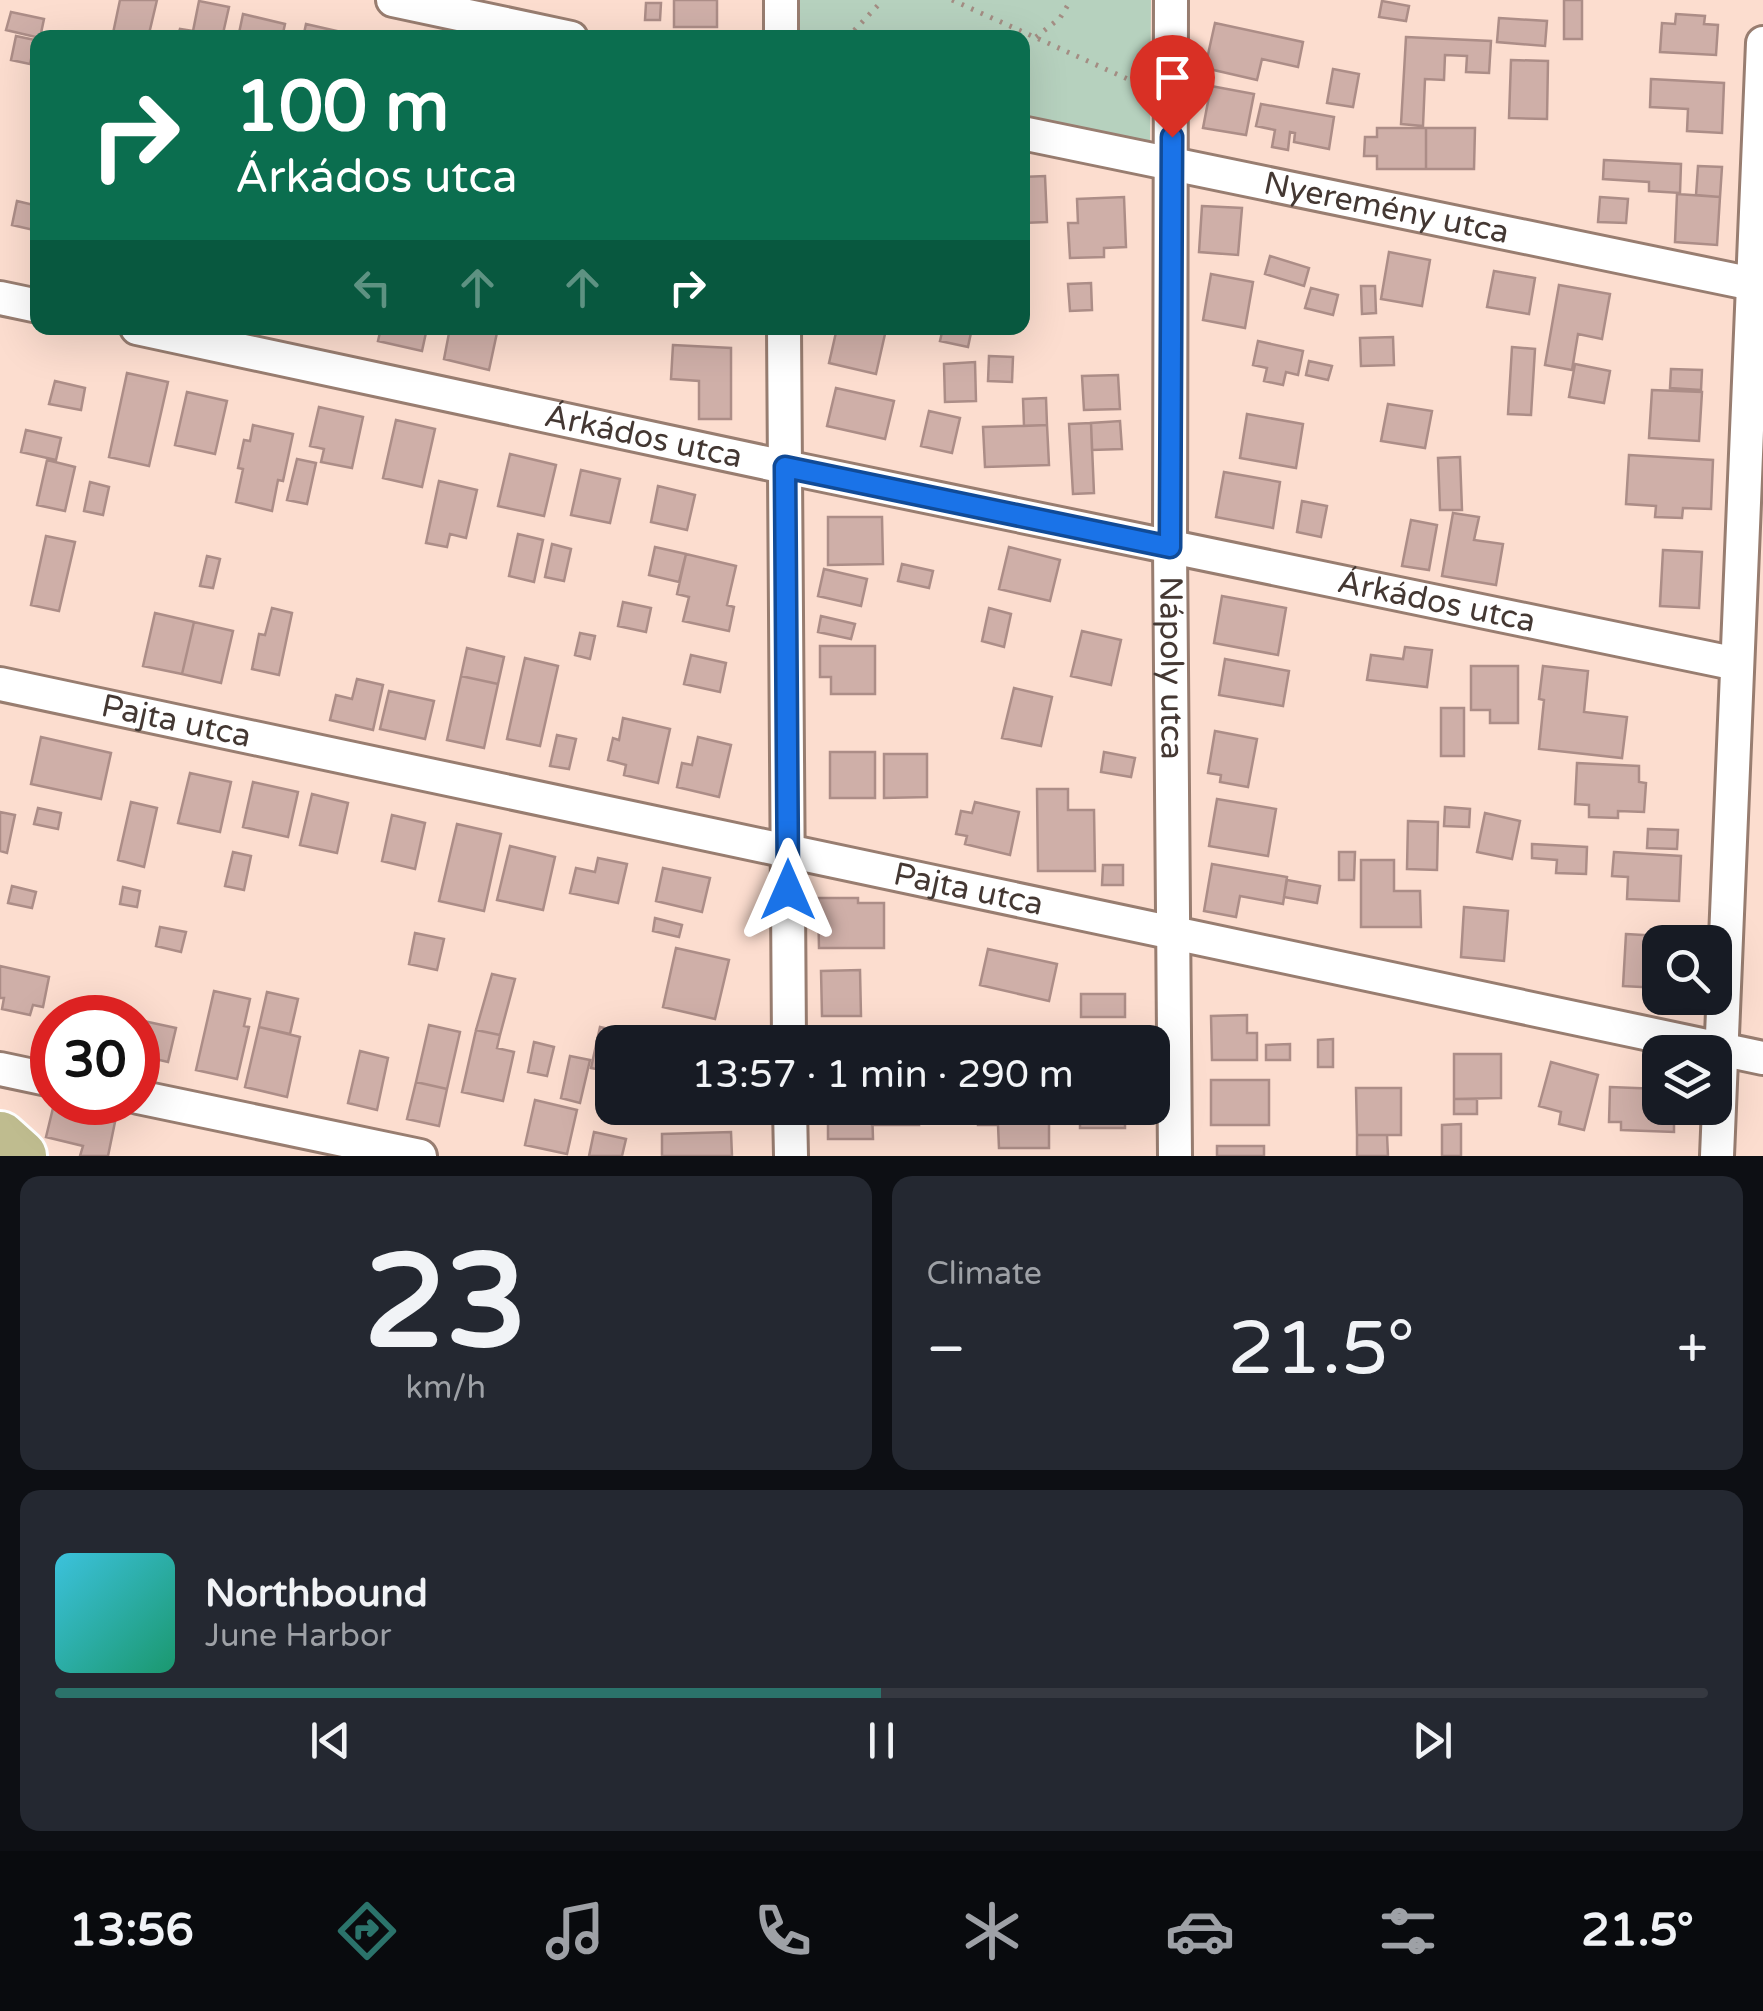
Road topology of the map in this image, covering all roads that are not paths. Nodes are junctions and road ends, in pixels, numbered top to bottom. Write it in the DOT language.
graph roads {
  1 [pos="393,0"];
  2 [pos="781,0"];
  3 [pos="1172,0"];
  4 [pos="534,30"];
  5 [pos="782,30"];
  6 [pos="1763,43"];
  7 [pos="1030,135"];
  8 [pos="1172,165"];
  9 [pos="1753,284"];
  10 [pos="0,298"];
  11 [pos="30,304"];
  12 [pos="170,335"];
  13 [pos="784,335"];
  14 [pos="785,467"];
  15 [pos="1170,547"];
  16 [pos="1737,664"];
  17 [pos="0,684"];
  18 [pos="787,852"];
  19 [pos="1174,932"];
  20 [pos="789,1025"];
  21 [pos="1652,1035"];
  22 [pos="1723,1035"];
  23 [pos="1732,1052"];
  24 [pos="1763,1058"];
  25 [pos="0,1069"];
  26 [pos="30,1075"];
  27 [pos="160,1102"];
  28 [pos="790,1125"];
  29 [pos="1718,1125"];
  30 [pos="0,1138"];
  31 [pos="20,1156"];
  32 [pos="420,1156"];
  33 [pos="790,1156"];
  34 [pos="1174,1156"];
  35 [pos="1716,1156"];
  1 -- 4 [label="street"];
  2 -- 5 [label="street"];
  3 -- 8 [label="street, Nápoly utca"];
  6 -- 9 [label="street"];
  7 -- 8 [label="street, Nyeremény utca"];
  8 -- 9 [label="street, Nyeremény utca"];
  8 -- 15 [label="street, Nápoly utca"];
  9 -- 16 [label="street"];
  10 -- 11 [label="street"];
  12 -- 14 [label="street, Árkádos utca"];
  13 -- 14 [label="street"];
  14 -- 15 [label="street, Árkádos utca"];
  14 -- 18 [label="street"];
  15 -- 16 [label="street, Árkádos utca"];
  15 -- 19 [label="street, Nápoly utca"];
  16 -- 22 [label="street"];
  17 -- 18 [label="street, Pajta utca"];
  18 -- 19 [label="street, Pajta utca"];
  18 -- 20 [label="street"];
  19 -- 21 [label="street, Pajta utca"];
  19 -- 34 [label="street, Nápoly utca"];
  23 -- 24 [label="street, Pajta utca"];
  25 -- 26 [label="street"];
  27 -- 32 [label="street"];
  28 -- 33 [label="street"];
  29 -- 35 [label="street"];
  30 -- 31 [label="main road"];
}
